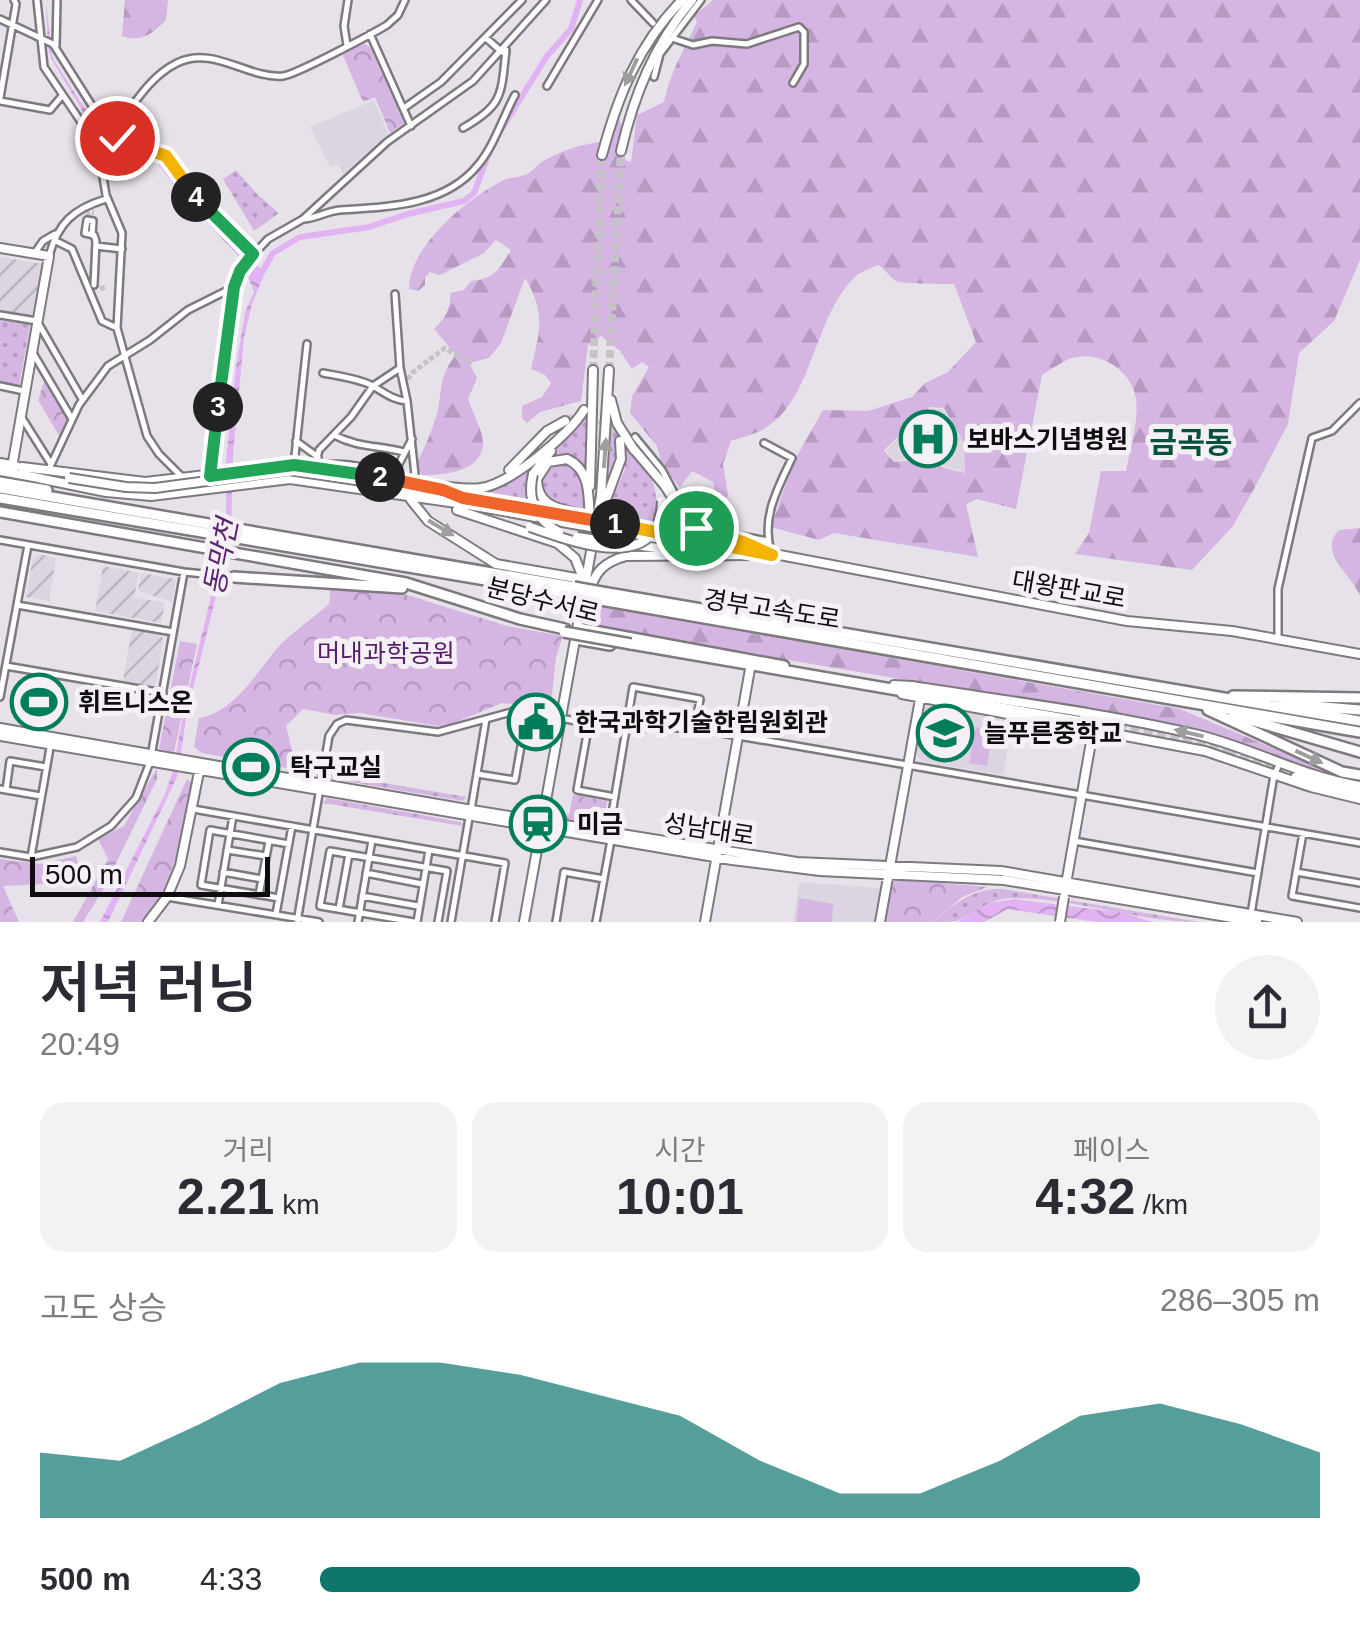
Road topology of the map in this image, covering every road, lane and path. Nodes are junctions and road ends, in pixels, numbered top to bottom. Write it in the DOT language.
graph roads {
  1 [pos="14,0"];
  2 [pos="37,0"];
  3 [pos="56,0"];
  4 [pos="348,0"];
  5 [pos="405,0"];
  6 [pos="522,0"];
  7 [pos="546,0"];
  8 [pos="598,0"];
  9 [pos="631,0"];
  10 [pos="682,0"];
  11 [pos="692,0"];
  12 [pos="701,0"];
  13 [pos="0,20"];
  14 [pos="41,22"];
  15 [pos="13,24"];
  16 [pos="652,24"];
  17 [pos="370,34"];
  18 [pos="31,36"];
  19 [pos="486,38"];
  20 [pos="672,38"];
  21 [pos="42,39"];
  22 [pos="359,40"];
  23 [pos="347,45"];
  24 [pos="54,46"];
  25 [pos="376,48"];
  26 [pos="504,49"];
  27 [pos="654,78"];
  28 [pos="793,82"];
  29 [pos="547,86"];
  30 [pos="61,96"];
  31 [pos="515,96"];
  32 [pos="0,99"];
  33 [pos="404,108"];
  34 [pos="411,126"];
  35 [pos="463,128"];
  36 [pos="110,136"];
  37 [pos="99,146"];
  38 [pos="621,152"];
  39 [pos="602,155"];
  40 [pos="107,198"];
  41 [pos="303,218"];
  42 [pos="92,234"];
  43 [pos="54,237"];
  44 [pos="96,246"];
  45 [pos="0,248"];
  46 [pos="122,249"];
  47 [pos="34,254"];
  48 [pos="49,256"];
  49 [pos="251,256"];
  50 [pos="235,283"];
  51 [pos="94,285"];
  52 [pos="395,294"];
  53 [pos="0,315"];
  54 [pos="36,322"];
  55 [pos="117,328"];
  56 [pos="306,344"];
  57 [pos="31,350"];
  58 [pos="124,355"];
  59 [pos="400,368"];
  60 [pos="323,374"];
  61 [pos="0,386"];
  62 [pos="372,386"];
  63 [pos="23,394"];
  64 [pos="82,400"];
  65 [pos="407,401"];
  66 [pos="1360,402"];
  67 [pos="584,410"];
  68 [pos="22,418"];
  69 [pos="72,419"];
  70 [pos="565,420"];
  71 [pos="334,435"];
  72 [pos="636,437"];
  73 [pos="295,440"];
  74 [pos="620,442"];
  75 [pos="764,443"];
  76 [pos="632,448"];
  77 [pos="408,453"];
  78 [pos="317,462"];
  79 [pos="294,465"];
  80 [pos="50,466"];
  81 [pos="7,472"];
  82 [pos="215,476"];
  83 [pos="38,478"];
  84 [pos="183,479"];
  85 [pos="69,480"];
  86 [pos="416,484"];
  87 [pos="389,486"];
  88 [pos="460,487"];
  89 [pos="209,489"];
  90 [pos="181,493"];
  91 [pos="0,498"];
  92 [pos="411,500"];
  93 [pos="466,501"];
  94 [pos="457,510"];
  95 [pos="0,514"];
  96 [pos="574,518"];
  97 [pos="610,527"];
  98 [pos="207,529"];
  99 [pos="0,540"];
  100 [pos="593,540"];
  101 [pos="768,541"];
  102 [pos="28,545"];
  103 [pos="708,554"];
  104 [pos="753,555"];
  105 [pos="772,555"];
  106 [pos="243,556"];
  107 [pos="590,558"];
  108 [pos="184,572"];
  109 [pos="378,574"];
  110 [pos="234,576"];
  111 [pos="314,576"];
  112 [pos="248,577"];
  113 [pos="405,588"];
  114 [pos="585,592"];
  115 [pos="16,606"];
  116 [pos="582,612"];
  117 [pos="503,614"];
  118 [pos="564,631"];
  119 [pos="174,632"];
  120 [pos="577,633"];
  121 [pos="1278,639"];
  122 [pos="1360,654"];
  123 [pos="745,664"];
  124 [pos="6,666"];
  125 [pos="786,669"];
  126 [pos="893,688"];
  127 [pos="163,693"];
  128 [pos="0,698"];
  129 [pos="1360,698"];
  130 [pos="920,700"];
  131 [pos="1198,700"];
  132 [pos="1360,710"];
  133 [pos="527,712"];
  134 [pos="1096,716"];
  135 [pos="486,719"];
  136 [pos="562,719"];
  137 [pos="1078,719"];
  138 [pos="1360,721"];
  139 [pos="589,723"];
  140 [pos="626,728"];
  141 [pos="695,728"];
  142 [pos="1093,728"];
  143 [pos="0,732"];
  144 [pos="1360,732"];
  145 [pos="739,734"];
  146 [pos="51,741"];
  147 [pos="1360,752"];
  148 [pos="151,758"];
  149 [pos="1280,763"];
  150 [pos="908,764"];
  151 [pos="197,766"];
  152 [pos="46,767"];
  153 [pos="477,774"];
  154 [pos="1274,775"];
  155 [pos="1297,775"];
  156 [pos="1360,775"];
  157 [pos="320,788"];
  158 [pos="3,790"];
  159 [pos="1360,792"];
  160 [pos="1081,794"];
  161 [pos="41,796"];
  162 [pos="615,796"];
  163 [pos="192,808"];
  164 [pos="470,814"];
  165 [pos="233,816"];
  166 [pos="292,826"];
  167 [pos="540,826"];
  168 [pos="1266,826"];
  169 [pos="312,830"];
  170 [pos="1303,833"];
  171 [pos="230,834"];
  172 [pos="610,836"];
  173 [pos="372,840"];
  174 [pos="269,841"];
  175 [pos="1072,841"];
  176 [pos="1360,843"];
  177 [pos="289,844"];
  178 [pos="430,850"];
  179 [pos="0,852"];
  180 [pos="226,853"];
  181 [pos="349,854"];
  182 [pos="718,854"];
  183 [pos="266,856"];
  184 [pos="463,856"];
  185 [pos="31,857"];
  186 [pos="369,857"];
  187 [pos="426,868"];
  188 [pos="890,870"];
  189 [pos="224,872"];
  190 [pos="1296,872"];
  191 [pos="366,873"];
  192 [pos="1258,873"];
  193 [pos="262,879"];
  194 [pos="604,879"];
  195 [pos="1360,883"];
  196 [pos="424,884"];
  197 [pos="221,888"];
  198 [pos="1065,889"];
  199 [pos="259,895"];
  200 [pos="362,896"];
  201 [pos="167,897"];
  202 [pos="279,898"];
  203 [pos="218,905"];
  204 [pos="420,906"];
  205 [pos="1360,908"];
  206 [pos="339,909"];
  207 [pos="360,912"];
  208 [pos="276,914"];
  209 [pos="297,920"];
  210 [pos="1252,920"];
  211 [pos="148,922"];
  212 [pos="319,922"];
  213 [pos="358,922"];
  214 [pos="415,922"];
  215 [pos="438,922"];
  216 [pos="452,922"];
  217 [pos="495,922"];
  218 [pos="524,922"];
  219 [pos="556,922"];
  220 [pos="596,922"];
  221 [pos="705,922"];
  222 [pos="880,922"];
  223 [pos="1060,922"];
  224 [pos="1297,922"];
  1 -- 15 [label="street"];
  2 -- 14 [label="street"];
  3 -- 24 [label="street"];
  4 -- 23 [label="street"];
  5 -- 17 [label="street"];
  6 -- 19 [label="street"];
  7 -- 26 [label="street"];
  8 -- 29 [label="street"];
  9 -- 16 [label="street"];
  10 -- 39 [label="main road, one-way"];
  11 -- 38 [label="main road"];
  12 -- 20 [label="street"];
  13 -- 15 [label="street"];
  14 -- 18 [label="street"];
  14 -- 21 [label="street"];
  15 -- 18 [label="street"];
  15 -- 32 [label="street"];
  17 -- 22 [label="street"];
  17 -- 25 [label="street"];
  18 -- 21 [label="street"];
  19 -- 26 [label="street"];
  19 -- 33 [label="street"];
  20 -- 27 [label="street"];
  20 -- 28 [label="street"];
  21 -- 24 [label="street"];
  21 -- 30 [label="street"];
  22 -- 23 [label="street"];
  22 -- 25 [label="street"];
  23 -- 36 [label="street"];
  24 -- 36 [label="street"];
  25 -- 33 [label="street"];
  26 -- 34 [label="street"];
  26 -- 35 [label="street"];
  30 -- 32 [label="street"];
  30 -- 37 [label="street"];
  31 -- 41 [label="street"];
  33 -- 34 [label="street"];
  34 -- 41 [label="street"];
  36 -- 37 [label="street"];
  36 -- 49 [label="street"];
  37 -- 40 [label="street"];
  40 -- 43 [label="street"];
  40 -- 46 [label="street"];
  41 -- 49 [label="street"];
  42 -- 44 [label="street"];
  43 -- 47 [label="street"];
  43 -- 48 [label="street"];
  43 -- 55 [label="street"];
  44 -- 46 [label="street"];
  44 -- 51 [label="street"];
  45 -- 47 [label="main road"];
  46 -- 55 [label="street"];
  47 -- 48 [label="main road"];
  48 -- 54 [label="main road"];
  49 -- 50 [label="street"];
  50 -- 58 [label="street"];
  50 -- 82 [label="street"];
  52 -- 59 [label="street"];
  53 -- 54 [label="street"];
  54 -- 57 [label="main road"];
  54 -- 64 [label="street"];
  55 -- 58 [label="street"];
  56 -- 73 [label="street"];
  57 -- 63 [label="main road"];
  57 -- 69 [label="street"];
  58 -- 64 [label="street"];
  58 -- 84 [label="street"];
  59 -- 62 [label="street"];
  59 -- 65 [label="street"];
  60 -- 62 [label="street"];
  61 -- 63 [label="street"];
  62 -- 65 [label="street"];
  62 -- 71 [label="street"];
  63 -- 68 [label="main road"];
  63 -- 81 [label="main road"];
  64 -- 69 [label="street"];
  65 -- 77 [label="street"];
  66 -- 121 [label="street"];
  67 -- 88 [label="main road"];
  67 -- 100 [label="main road"];
  67 -- 103 [label="main road, bridge"];
  68 -- 80 [label="street"];
  68 -- 81 [label="main road"];
  69 -- 80 [label="street"];
  70 -- 88 [label="main road"];
  71 -- 77 [label="street"];
  71 -- 78 [label="street"];
  72 -- 101 [label="street"];
  73 -- 78 [label="street"];
  73 -- 79 [label="street"];
  74 -- 107 [label="main road"];
  75 -- 101 [label="street"];
  76 -- 94 [label="main road, bridge"];
  100 -- 76 [label="main road, one-way"];
  76 -- 105 [label="main road"];
  77 -- 86 [label="street"];
  77 -- 87 [label="street"];
  78 -- 79 [label="main road"];
  78 -- 87 [label="main road"];
  79 -- 82 [label="main road, bridge"];
  80 -- 81 [label="main road"];
  80 -- 84 [label="main road"];
  81 -- 83 [label="main road"];
  81 -- 85 [label="main road"];
  81 -- 98 [label="highway, 경부고속도로"];
  82 -- 84 [label="main road"];
  82 -- 89 [label="street"];
  83 -- 85 [label="main road"];
  83 -- 90 [label="main road"];
  84 -- 90 [label="street"];
  85 -- 87 [label="main road, bridge"];
  86 -- 87 [label="main road"];
  86 -- 88 [label="main road"];
  86 -- 93 [label="main road"];
  87 -- 89 [label="main road"];
  87 -- 92 [label="main road"];
  87 -- 93 [label="main road"];
  89 -- 90 [label="main road"];
  91 -- 98 [label="highway, 경부고속도로"];
  92 -- 94 [label="main road"];
  92 -- 116 [label="main road, one-way"];
  93 -- 96 [label="main road"];
  94 -- 114 [label="main road"];
  95 -- 106 [label="highway, 분당수서로"];
  96 -- 97 [label="main road, bridge"];
  96 -- 100 [label="main road"];
  97 -- 104 [label="main road, 대왕판교로"];
  97 -- 105 [label="main road, 대왕판교로"];
  98 -- 114 [label="highway, 경부고속도로"];
  99 -- 102 [label="street"];
  100 -- 107 [label="main road"];
  101 -- 105 [label="street"];
  102 -- 108 [label="street"];
  102 -- 115 [label="street"];
  103 -- 104 [label="main road"];
  103 -- 116 [label="main road"];
  104 -- 105 [label="main road, 대왕판교로"];
  105 -- 121 [label="main road, 대왕판교로"];
  106 -- 113 [label="highway, 분당수서로"];
  106 -- 117 [label="highway, 분당수서로"];
  107 -- 114 [label="main road"];
  108 -- 110 [label="street"];
  108 -- 119 [label="street"];
  109 -- 117 [label="highway"];
  110 -- 112 [label="highway"];
  111 -- 112 [label="highway"];
  112 -- 113 [label="highway"];
  113 -- 118 [label="highway, 분당수서로"];
  114 -- 116 [label="main road"];
  114 -- 131 [label="highway, 경부고속도로"];
  115 -- 119 [label="street"];
  115 -- 124 [label="street"];
  116 -- 120 [label="main road"];
  117 -- 118 [label="highway, 분당수서로"];
  118 -- 123 [label="highway, 분당수서로, bridge"];
  119 -- 127 [label="street"];
  120 -- 123 [label="highway"];
  120 -- 125 [label="highway"];
  120 -- 136 [label="main road"];
  121 -- 122 [label="main road, 대왕판교로"];
  123 -- 125 [label="highway, 분당수서로"];
  123 -- 145 [label="main road"];
  124 -- 127 [label="street"];
  124 -- 128 [label="street"];
  125 -- 126 [label="highway, 분당수서로"];
  126 -- 130 [label="main road"];
  126 -- 134 [label="main road"];
  126 -- 137 [label="highway, 분당수서로"];
  127 -- 148 [label="street"];
  129 -- 131 [label="highway"];
  130 -- 142 [label="main road"];
  130 -- 150 [label="main road"];
  131 -- 132 [label="highway"];
  131 -- 138 [label="highway, 경부고속도로"];
  131 -- 144 [label="highway, 경부고속도로"];
  131 -- 147 [label="highway"];
  131 -- 156 [label="highway, one-way"];
  133 -- 135 [label="street"];
  133 -- 136 [label="street"];
  133 -- 153 [label="street"];
  134 -- 142 [label="main road"];
  149 -- 134 [label="main road, one-way"];
  135 -- 153 [label="street"];
  135 -- 157 [label="street"];
  136 -- 139 [label="street"];
  136 -- 167 [label="main road"];
  139 -- 140 [label="street"];
  139 -- 162 [label="street"];
  140 -- 141 [label="street"];
  140 -- 141 [label="street"];
  140 -- 162 [label="street"];
  141 -- 145 [label="street"];
  142 -- 154 [label="main road"];
  142 -- 160 [label="main road"];
  143 -- 146 [label="main road, 성남대로"];
  145 -- 150 [label="street"];
  145 -- 182 [label="main road"];
  146 -- 148 [label="main road, 성남대로"];
  146 -- 152 [label="street"];
  148 -- 151 [label="main road, 성남대로"];
  148 -- 185 [label="street"];
  149 -- 154 [label="street"];
  149 -- 159 [label="main road"];
  150 -- 160 [label="street"];
  150 -- 188 [label="main road"];
  151 -- 157 [label="main road, 성남대로"];
  151 -- 163 [label="main road"];
  152 -- 158 [label="street"];
  152 -- 161 [label="street"];
  153 -- 164 [label="street"];
  154 -- 159 [label="main road"];
  154 -- 168 [label="street"];
  155 -- 159 [label="highway"];
  157 -- 164 [label="main road, 성남대로"];
  157 -- 169 [label="street"];
  158 -- 161 [label="street"];
  160 -- 168 [label="street"];
  160 -- 175 [label="main road"];
  161 -- 185 [label="street"];
  162 -- 172 [label="street"];
  163 -- 165 [label="street"];
  163 -- 201 [label="main road"];
  164 -- 167 [label="main road, 성남대로"];
  164 -- 184 [label="street"];
  165 -- 166 [label="street"];
  165 -- 171 [label="street"];
  166 -- 169 [label="street"];
  166 -- 177 [label="street"];
  167 -- 172 [label="main road, 성남대로"];
  167 -- 218 [label="main road"];
  168 -- 170 [label="street"];
  168 -- 192 [label="street"];
  169 -- 173 [label="street"];
  169 -- 209 [label="street"];
  170 -- 176 [label="street"];
  170 -- 190 [label="street"];
  171 -- 174 [label="street"];
  171 -- 180 [label="street"];
  171 -- 197 [label="street"];
  172 -- 182 [label="main road, 성남대로"];
  172 -- 194 [label="street"];
  173 -- 178 [label="street"];
  173 -- 186 [label="street"];
  174 -- 177 [label="street"];
  174 -- 183 [label="street"];
  175 -- 192 [label="street"];
  175 -- 198 [label="main road"];
  177 -- 202 [label="street"];
  178 -- 184 [label="street"];
  178 -- 187 [label="street"];
  179 -- 185 [label="street"];
  180 -- 183 [label="street"];
  180 -- 189 [label="street"];
  181 -- 186 [label="street"];
  181 -- 206 [label="street"];
  181 -- 206 [label="street"];
  182 -- 188 [label="main road, 성남대로"];
  182 -- 221 [label="main road"];
  183 -- 193 [label="street"];
  184 -- 216 [label="street"];
  184 -- 217 [label="street"];
  186 -- 187 [label="street"];
  186 -- 191 [label="street"];
  187 -- 196 [label="street"];
  187 -- 215 [label="street"];
  188 -- 198 [label="main road, 성남대로"];
  188 -- 222 [label="main road"];
  189 -- 193 [label="street"];
  189 -- 197 [label="street"];
  190 -- 195 [label="street"];
  190 -- 205 [label="street"];
  191 -- 196 [label="street"];
  191 -- 200 [label="street"];
  192 -- 210 [label="street"];
  193 -- 199 [label="street"];
  194 -- 219 [label="street"];
  194 -- 220 [label="street"];
  196 -- 204 [label="street"];
  197 -- 199 [label="street"];
  197 -- 203 [label="street"];
  198 -- 210 [label="main road, 성남대로"];
  198 -- 223 [label="main road, bridge"];
  199 -- 202 [label="street"];
  200 -- 204 [label="street"];
  200 -- 207 [label="street"];
  201 -- 203 [label="street"];
  201 -- 211 [label="main road"];
  202 -- 208 [label="street"];
  203 -- 208 [label="street"];
  204 -- 214 [label="street"];
  206 -- 207 [label="street"];
  207 -- 213 [label="street"];
  207 -- 214 [label="street"];
  208 -- 209 [label="street"];
  209 -- 212 [label="street"];
  210 -- 224 [label="main road, 성남대로"];
}
